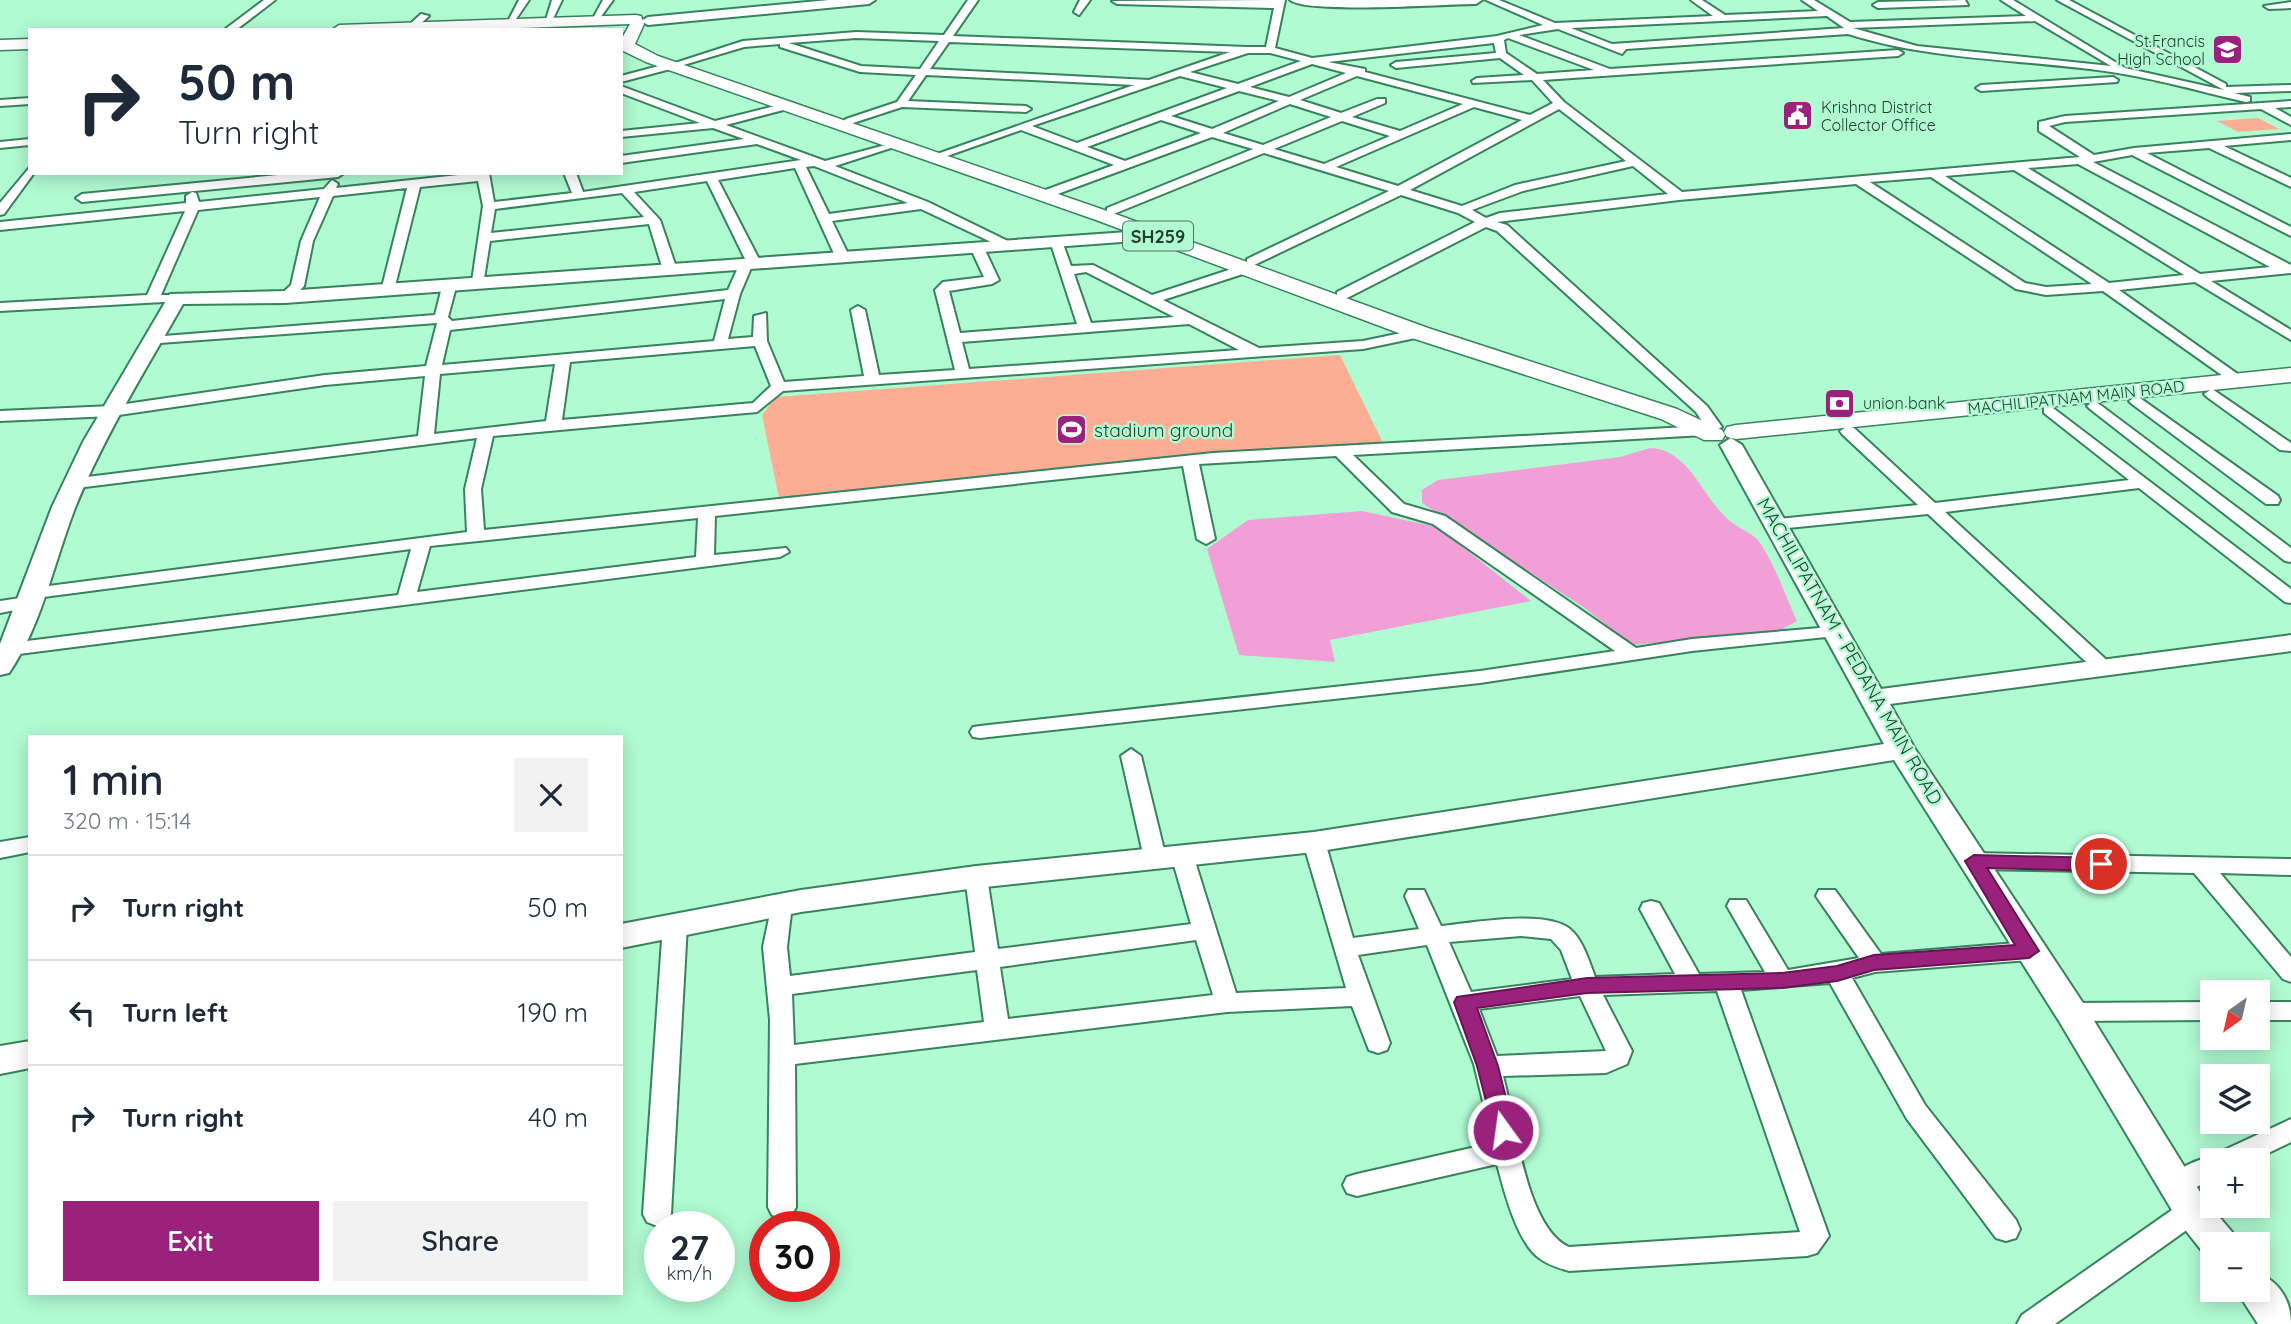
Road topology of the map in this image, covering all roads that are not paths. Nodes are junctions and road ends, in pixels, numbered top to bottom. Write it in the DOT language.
graph roads {
  1 [pos="270,0"];
  2 [pos="524,0"];
  3 [pos="557,0"];
  4 [pos="608,0"];
  5 [pos="844,0"];
  6 [pos="869,0"];
  7 [pos="973,0"];
  8 [pos="1085,0"];
  9 [pos="1108,0"];
  10 [pos="1117,0"];
  11 [pos="1296,0"];
  12 [pos="1476,0"];
  13 [pos="1491,0"];
  14 [pos="1696,0"];
  15 [pos="1807,0"];
  16 [pos="2006,0"];
  17 [pos="2062,0"];
  18 [pos="818,1"];
  19 [pos="1963,1"];
  20 [pos="779,3"];
  21 [pos="1280,3"];
  22 [pos="1878,5"];
  23 [pos="2291,5"];
  24 [pos="2269,6"];
  25 [pos="659,8"];
  26 [pos="1079,12"];
  27 [pos="1829,13"];
  28 [pos="1723,18"];
  29 [pos="2037,18"];
  30 [pos="1995,19"];
  31 [pos="594,20"];
  32 [pos="548,21"];
  33 [pos="412,24"];
  34 [pos="511,26"];
  35 [pos="636,26"];
  36 [pos="1554,26"];
  37 [pos="232,28"];
  38 [pos="363,28"];
  39 [pos="1849,28"];
  40 [pos="1503,36"];
  41 [pos="1749,38"];
  42 [pos="947,39"];
  43 [pos="28,42"];
  44 [pos="773,42"];
  45 [pos="0,44"];
  46 [pos="1610,47"];
  47 [pos="1247,50"];
  48 [pos="1270,50"];
  49 [pos="1924,52"];
  50 [pos="1502,55"];
  51 [pos="1633,55"];
  52 [pos="1781,59"];
  53 [pos="1645,60"];
  54 [pos="1312,61"];
  55 [pos="675,64"];
  56 [pos="1396,65"];
  57 [pos="1379,66"];
  58 [pos="1668,69"];
  59 [pos="923,71"];
  60 [pos="2126,71"];
  61 [pos="1359,72"];
  62 [pos="1180,73"];
  63 [pos="1610,73"];
  64 [pos="623,78"];
  65 [pos="1535,78"];
  66 [pos="2152,78"];
  67 [pos="1477,81"];
  68 [pos="1154,83"];
  69 [pos="28,88"];
  70 [pos="1981,88"];
  71 [pos="2291,88"];
  72 [pos="1236,89"];
  73 [pos="623,90"];
  74 [pos="2229,90"];
  75 [pos="2246,99"];
  76 [pos="1287,100"];
  77 [pos="28,101"];
  78 [pos="652,101"];
  79 [pos="1381,101"];
  80 [pos="15,102"];
  81 [pos="0,103"];
  82 [pos="623,104"];
  83 [pos="901,104"];
  84 [pos="1472,104"];
  85 [pos="1560,104"];
  86 [pos="787,106"];
  87 [pos="2291,106"];
  88 [pos="2264,108"];
  89 [pos="1026,109"];
  90 [pos="1160,116"];
  91 [pos="1342,117"];
  92 [pos="1531,119"];
  93 [pos="850,121"];
  94 [pos="2291,122"];
  95 [pos="711,125"];
  96 [pos="1021,126"];
  97 [pos="1212,133"];
  98 [pos="623,134"];
  99 [pos="1400,135"];
  100 [pos="2291,137"];
  101 [pos="756,141"];
  102 [pos="28,142"];
  103 [pos="893,144"];
  104 [pos="0,145"];
  105 [pos="2213,146"];
  106 [pos="1076,147"];
  107 [pos="1267,148"];
  108 [pos="2134,151"];
  109 [pos="943,154"];
  110 [pos="2086,159"];
  111 [pos="623,160"];
  112 [pos="1635,162"];
  113 [pos="820,164"];
  114 [pos="1125,165"];
  115 [pos="800,166"];
  116 [pos="1327,167"];
  117 [pos="2018,167"];
  118 [pos="1933,173"];
  119 [pos="28,174"];
  120 [pos="317,175"];
  121 [pos="337,175"];
  122 [pos="485,175"];
  123 [pos="571,175"];
  124 [pos="711,178"];
  125 [pos="1858,180"];
  126 [pos="2291,183"];
  127 [pos="414,185"];
  128 [pos="191,187"];
  129 [pos="626,190"];
  130 [pos="1397,192"];
  131 [pos="327,194"];
  132 [pos="1051,194"];
  133 [pos="579,196"];
  134 [pos="1679,196"];
  135 [pos="82,198"];
  136 [pos="925,205"];
  137 [pos="193,206"];
  138 [pos="489,206"];
  139 [pos="1462,210"];
  140 [pos="0,211"];
  141 [pos="1111,211"];
  142 [pos="825,218"];
  143 [pos="654,220"];
  144 [pos="1486,222"];
  145 [pos="0,226"];
  146 [pos="2291,232"];
  147 [pos="1163,233"];
  148 [pos="484,238"];
  149 [pos="1057,244"];
  150 [pos="1011,246"];
  151 [pos="978,249"];
  152 [pos="843,258"];
  153 [pos="750,265"];
  154 [pos="1250,265"];
  155 [pos="2288,269"];
  156 [pos="670,271"];
  157 [pos="1066,271"];
  158 [pos="2201,278"];
  159 [pos="476,285"];
  160 [pos="449,287"];
  161 [pos="2106,287"];
  162 [pos="388,291"];
  163 [pos="733,294"];
  164 [pos="1342,295"];
  165 [pos="177,298"];
  166 [pos="285,298"];
  167 [pos="152,299"];
  168 [pos="1150,300"];
  169 [pos="0,307"];
  170 [pos="858,310"];
  171 [pos="761,316"];
  172 [pos="1190,320"];
  173 [pos="442,323"];
  174 [pos="2284,327"];
  175 [pos="1086,329"];
  176 [pos="1420,333"];
  177 [pos="2291,337"];
  178 [pos="956,338"];
  179 [pos="151,341"];
  180 [pos="760,341"];
  181 [pos="720,344"];
  182 [pos="1256,352"];
  183 [pos="563,361"];
  184 [pos="433,370"];
  185 [pos="964,373"];
  186 [pos="2291,375"];
  187 [pos="872,380"];
  188 [pos="2238,380"];
  189 [pos="2291,386"];
  190 [pos="779,387"];
  191 [pos="2212,394"];
  192 [pos="2137,401"];
  193 [pos="2095,406"];
  194 [pos="2049,410"];
  195 [pos="112,411"];
  196 [pos="1952,415"];
  197 [pos="0,416"];
  198 [pos="552,425"];
  199 [pos="486,431"];
  200 [pos="1848,431"];
  201 [pos="1724,434"];
  202 [pos="426,438"];
  203 [pos="2286,447"];
  204 [pos="1339,450"];
  205 [pos="1191,461"];
  206 [pos="2142,482"];
  207 [pos="78,483"];
  208 [pos="2272,500"];
  209 [pos="1930,508"];
  210 [pos="706,512"];
  211 [pos="1778,524"];
  212 [pos="476,536"];
  213 [pos="1206,538"];
  214 [pos="422,542"];
  215 [pos="780,552"];
  216 [pos="2291,557"];
  217 [pos="705,561"];
  218 [pos="31,597"];
  219 [pos="2291,598"];
  220 [pos="406,599"];
  221 [pos="0,607"];
  222 [pos="1836,630"];
  223 [pos="2291,643"];
  224 [pos="10,649"];
  225 [pos="1632,654"];
  226 [pos="0,667"];
  227 [pos="2105,669"];
  228 [pos="1873,698"];
  229 [pos="980,732"];
  230 [pos="1902,751"];
  231 [pos="1131,756"];
  232 [pos="1314,842"];
  233 [pos="28,844"];
  234 [pos="0,850"];
  235 [pos="1168,857"];
  236 [pos="1974,861"];
  237 [pos="2203,867"];
  238 [pos="2291,867"];
  239 [pos="975,877"];
  240 [pos="1416,897"];
  241 [pos="1827,897"];
  242 [pos="781,905"];
  243 [pos="1738,906"];
  244 [pos="1651,909"];
  245 [pos="675,925"];
  246 [pos="1203,931"];
  247 [pos="623,936"];
  248 [pos="1434,936"];
  249 [pos="1344,948"];
  250 [pos="2029,951"];
  251 [pos="987,961"];
  252 [pos="1874,962"];
  253 [pos="1837,973"];
  254 [pos="2291,974"];
  255 [pos="1782,980"];
  256 [pos="1726,983"];
  257 [pos="1693,985"];
  258 [pos="1587,986"];
  259 [pos="779,987"];
  260 [pos="1361,996"];
  261 [pos="1464,1002"];
  262 [pos="1227,1003"];
  263 [pos="2200,1011"];
  264 [pos="2270,1011"];
  265 [pos="2291,1011"];
  266 [pos="2071,1012"];
  267 [pos="997,1029"];
  268 [pos="1378,1043"];
  269 [pos="28,1054"];
  270 [pos="781,1056"];
  271 [pos="0,1060"];
  272 [pos="1487,1066"];
  273 [pos="2291,1130"];
  274 [pos="2254,1148"];
  275 [pos="1508,1151"];
  276 [pos="2200,1174"];
  277 [pos="1357,1185"];
  278 [pos="2176,1185"];
  279 [pos="782,1207"];
  280 [pos="657,1211"];
  281 [pos="2192,1211"];
  282 [pos="2006,1229"];
  283 [pos="2209,1232"];
  284 [pos="2265,1302"];
  285 [pos="2032,1324"];
  286 [pos="2282,1324"];
  1 -- 37 [label="street"];
  2 -- 34 [label="street"];
  3 -- 32 [label="street"];
  4 -- 31 [label="street"];
  5 -- 18 [label="street"];
  6 -- 35 [label="street"];
  7 -- 42 [label="street"];
  8 -- 26 [label="street"];
  9 -- 10 [label="street"];
  10 -- 21 [label="street"];
  11 -- 12 [label="street"];
  13 -- 36 [label="street"];
  14 -- 28 [label="street"];
  15 -- 27 [label="street"];
  16 -- 29 [label="street"];
  17 -- 74 [label="street"];
  18 -- 20 [label="street"];
  19 -- 22 [label="street"];
  19 -- 30 [label="street"];
  20 -- 35 [label="street"];
  21 -- 48 [label="street"];
  23 -- 24 [label="street"];
  25 -- 35 [label="street"];
  27 -- 28 [label="street"];
  27 -- 39 [label="street"];
  28 -- 36 [label="street"];
  28 -- 41 [label="street"];
  29 -- 30 [label="street"];
  29 -- 60 [label="street"];
  30 -- 39 [label="street"];
  31 -- 32 [label="main road"];
  31 -- 35 [label="main road"];
  32 -- 34 [label="main road"];
  33 -- 34 [label="main road"];
  33 -- 38 [label="main road"];
  34 -- 35 [label="main road"];
  35 -- 55 [label="main road, SH259"];
  36 -- 40 [label="street"];
  36 -- 46 [label="street"];
  39 -- 41 [label="street"];
  39 -- 49 [label="street"];
  40 -- 50 [label="street"];
  40 -- 54 [label="street"];
  40 -- 63 [label="street"];
  41 -- 46 [label="street"];
  41 -- 52 [label="street"];
  42 -- 44 [label="street"];
  42 -- 47 [label="street"];
  42 -- 59 [label="street"];
  43 -- 45 [label="main road"];
  44 -- 55 [label="street"];
  44 -- 59 [label="street"];
  46 -- 51 [label="street"];
  47 -- 48 [label="street"];
  47 -- 62 [label="street"];
  48 -- 54 [label="street"];
  49 -- 52 [label="street"];
  49 -- 60 [label="street"];
  50 -- 56 [label="street"];
  50 -- 65 [label="street"];
  52 -- 58 [label="street"];
  53 -- 58 [label="street"];
  54 -- 61 [label="street"];
  54 -- 72 [label="street"];
  55 -- 64 [label="street"];
  55 -- 86 [label="main road, SH259"];
  55 -- 93 [label="main road, SH259"];
  57 -- 61 [label="street"];
  58 -- 63 [label="street"];
  59 -- 68 [label="street"];
  59 -- 83 [label="street"];
  60 -- 66 [label="street"];
  61 -- 76 [label="street"];
  61 -- 84 [label="street"];
  62 -- 68 [label="street"];
  62 -- 72 [label="street"];
  63 -- 65 [label="street"];
  65 -- 67 [label="street"];
  65 -- 85 [label="street"];
  66 -- 70 [label="street"];
  66 -- 75 [label="street"];
  68 -- 96 [label="street"];
  69 -- 80 [label="street"];
  71 -- 74 [label="street"];
  72 -- 76 [label="street"];
  72 -- 90 [label="street"];
  73 -- 78 [label="street"];
  74 -- 75 [label="street"];
  75 -- 88 [label="street"];
  76 -- 91 [label="street"];
  76 -- 97 [label="street"];
  77 -- 80 [label="street"];
  78 -- 82 [label="street"];
  78 -- 95 [label="street"];
  79 -- 91 [label="street"];
  80 -- 81 [label="street"];
  83 -- 89 [label="street"];
  83 -- 93 [label="street"];
  84 -- 92 [label="street"];
  84 -- 99 [label="street"];
  85 -- 92 [label="street"];
  85 -- 112 [label="street"];
  86 -- 95 [label="street"];
  86 -- 103 [label="main road, SH259"];
  87 -- 88 [label="street"];
  88 -- 94 [label="street"];
  88 -- 110 [label="street"];
  90 -- 97 [label="street"];
  90 -- 106 [label="street"];
  91 -- 99 [label="street"];
  91 -- 107 [label="street"];
  92 -- 130 [label="street"];
  93 -- 109 [label="main road, SH259"];
  95 -- 98 [label="street"];
  95 -- 101 [label="street"];
  96 -- 106 [label="street"];
  96 -- 109 [label="street"];
  97 -- 107 [label="street"];
  97 -- 114 [label="street"];
  99 -- 116 [label="street"];
  100 -- 105 [label="street"];
  101 -- 111 [label="street"];
  101 -- 113 [label="street"];
  102 -- 104 [label="street"];
  103 -- 113 [label="street"];
  103 -- 132 [label="main road, SH259"];
  105 -- 108 [label="street"];
  105 -- 126 [label="street"];
  106 -- 114 [label="street"];
  107 -- 116 [label="street"];
  107 -- 141 [label="street"];
  108 -- 110 [label="street"];
  108 -- 146 [label="street"];
  109 -- 132 [label="main road, SH259"];
  110 -- 117 [label="street"];
  110 -- 155 [label="street"];
  112 -- 134 [label="street"];
  112 -- 139 [label="street"];
  113 -- 115 [label="street"];
  113 -- 136 [label="street"];
  114 -- 132 [label="street"];
  115 -- 124 [label="street"];
  115 -- 142 [label="street"];
  116 -- 130 [label="street"];
  117 -- 118 [label="street"];
  117 -- 158 [label="street"];
  118 -- 125 [label="street"];
  118 -- 161 [label="street"];
  119 -- 140 [label="street"];
  120 -- 128 [label="street"];
  121 -- 131 [label="street"];
  122 -- 127 [label="street"];
  122 -- 138 [label="street"];
  123 -- 133 [label="street"];
  124 -- 129 [label="street"];
  124 -- 153 [label="street"];
  125 -- 134 [label="street"];
  125 -- 161 [label="street"];
  127 -- 131 [label="street"];
  127 -- 162 [label="street"];
  128 -- 135 [label="street"];
  128 -- 137 [label="street"];
  129 -- 133 [label="street"];
  129 -- 143 [label="street"];
  130 -- 139 [label="street"];
  130 -- 154 [label="street"];
  131 -- 137 [label="street"];
  131 -- 166 [label="street"];
  132 -- 141 [label="main road, SH259"];
  132 -- 147 [label="main road, SH259"];
  133 -- 138 [label="street"];
  134 -- 144 [label="street"];
  136 -- 142 [label="street"];
  136 -- 150 [label="street"];
  137 -- 145 [label="street"];
  137 -- 167 [label="street"];
  138 -- 148 [label="street"];
  139 -- 144 [label="street"];
  141 -- 147 [label="main road, SH259"];
  142 -- 152 [label="street"];
  143 -- 148 [label="street"];
  143 -- 156 [label="street"];
  144 -- 164 [label="street"];
  144 -- 201 [label="street"];
  147 -- 149 [label="street"];
  147 -- 154 [label="main road, SH259"];
  148 -- 159 [label="street"];
  149 -- 150 [label="street"];
  149 -- 157 [label="street"];
  150 -- 151 [label="street"];
  151 -- 152 [label="street"];
  151 -- 178 [label="street"];
  152 -- 153 [label="street"];
  153 -- 156 [label="street"];
  153 -- 163 [label="street"];
  154 -- 164 [label="main road, SH259"];
  154 -- 168 [label="street"];
  154 -- 176 [label="main road, SH259"];
  155 -- 158 [label="street"];
  156 -- 159 [label="street"];
  157 -- 168 [label="street"];
  157 -- 175 [label="street"];
  158 -- 161 [label="street"];
  158 -- 174 [label="street"];
  159 -- 160 [label="street"];
  160 -- 162 [label="street"];
  160 -- 173 [label="street"];
  161 -- 188 [label="street"];
  162 -- 166 [label="street"];
  163 -- 173 [label="street"];
  163 -- 181 [label="street"];
  164 -- 201 [label="main road, SH259"];
  165 -- 166 [label="street"];
  165 -- 167 [label="street"];
  165 -- 179 [label="street"];
  167 -- 169 [label="street"];
  168 -- 172 [label="street"];
  170 -- 187 [label="street"];
  171 -- 180 [label="street"];
  172 -- 175 [label="street"];
  172 -- 182 [label="street"];
  173 -- 179 [label="street"];
  173 -- 184 [label="street"];
  174 -- 177 [label="street"];
  175 -- 178 [label="street"];
  176 -- 182 [label="street"];
  176 -- 201 [label="main road, SH259"];
  178 -- 185 [label="street"];
  179 -- 195 [label="street"];
  180 -- 181 [label="street"];
  180 -- 190 [label="street"];
  181 -- 183 [label="street"];
  182 -- 185 [label="street"];
  183 -- 184 [label="street"];
  183 -- 198 [label="street"];
  184 -- 195 [label="street"];
  184 -- 202 [label="street"];
  185 -- 187 [label="street"];
  186 -- 188 [label="main road, MACHILIPATNAM MAIN ROAD"];
  187 -- 190 [label="street"];
  188 -- 196 [label="main road, MACHILIPATNAM MAIN ROAD"];
  189 -- 191 [label="main road, MACHILIPATNAM MAIN ROAD"];
  190 -- 198 [label="street"];
  191 -- 192 [label="main road, MACHILIPATNAM MAIN ROAD"];
  191 -- 203 [label="street"];
  192 -- 193 [label="main road, MACHILIPATNAM MAIN ROAD"];
  192 -- 208 [label="street"];
  193 -- 194 [label="main road, MACHILIPATNAM MAIN ROAD"];
  193 -- 216 [label="street"];
  194 -- 196 [label="main road, MACHILIPATNAM MAIN ROAD"];
  194 -- 206 [label="street"];
  195 -- 197 [label="street"];
  195 -- 207 [label="street"];
  196 -- 200 [label="main road, MACHILIPATNAM MAIN ROAD"];
  196 -- 201 [label="main road, MACHILIPATNAM MAIN ROAD"];
  198 -- 199 [label="street"];
  199 -- 202 [label="street"];
  199 -- 212 [label="street"];
  200 -- 201 [label="main road, MACHILIPATNAM MAIN ROAD"];
  200 -- 209 [label="street"];
  201 -- 204 [label="street"];
  201 -- 211 [label="street, MACHILIPATNAM - PEDANA MAIN ROAD"];
  202 -- 207 [label="street"];
  204 -- 205 [label="street"];
  204 -- 225 [label="street"];
  205 -- 210 [label="street"];
  205 -- 213 [label="street"];
  206 -- 209 [label="street"];
  206 -- 219 [label="street"];
  207 -- 218 [label="street"];
  209 -- 211 [label="street"];
  209 -- 227 [label="street"];
  210 -- 212 [label="street"];
  210 -- 217 [label="street"];
  211 -- 222 [label="street, MACHILIPATNAM - PEDANA MAIN ROAD"];
  212 -- 214 [label="street"];
  214 -- 218 [label="street"];
  214 -- 220 [label="street"];
  215 -- 217 [label="street"];
  217 -- 220 [label="street"];
  218 -- 221 [label="street"];
  218 -- 224 [label="street"];
  220 -- 224 [label="street"];
  222 -- 225 [label="street"];
  222 -- 228 [label="street, MACHILIPATNAM - PEDANA MAIN ROAD"];
  223 -- 227 [label="street"];
  224 -- 226 [label="street"];
  225 -- 229 [label="street"];
  227 -- 228 [label="street"];
  228 -- 230 [label="street, MACHILIPATNAM - PEDANA MAIN ROAD"];
  230 -- 232 [label="street"];
  230 -- 236 [label="street, MACHILIPATNAM - PEDANA MAIN ROAD"];
  231 -- 235 [label="street"];
  232 -- 235 [label="street"];
  232 -- 249 [label="street"];
  233 -- 234 [label="street"];
  235 -- 239 [label="street"];
  235 -- 246 [label="street"];
  236 -- 237 [label="street"];
  236 -- 250 [label="street, MACHILIPATNAM - PEDANA MAIN ROAD"];
  237 -- 238 [label="street"];
  237 -- 254 [label="street"];
  239 -- 242 [label="street"];
  239 -- 251 [label="street"];
  240 -- 248 [label="street"];
  241 -- 252 [label="street"];
  242 -- 245 [label="street"];
  242 -- 259 [label="street"];
  243 -- 255 [label="street"];
  244 -- 257 [label="street"];
  245 -- 247 [label="street"];
  245 -- 280 [label="street"];
  246 -- 251 [label="street"];
  246 -- 262 [label="street"];
  248 -- 249 [label="street"];
  248 -- 258 [label="street"];
  248 -- 261 [label="street"];
  249 -- 260 [label="street"];
  250 -- 252 [label="street"];
  250 -- 266 [label="street, MACHILIPATNAM - PEDANA MAIN ROAD"];
  251 -- 259 [label="street"];
  251 -- 267 [label="street"];
  252 -- 253 [label="street"];
  253 -- 255 [label="street"];
  253 -- 282 [label="street"];
  255 -- 256 [label="street"];
  256 -- 257 [label="street"];
  256 -- 275 [label="street"];
  257 -- 258 [label="street"];
  258 -- 261 [label="street"];
  258 -- 272 [label="street"];
  259 -- 270 [label="street"];
  260 -- 262 [label="street"];
  260 -- 268 [label="street"];
  261 -- 272 [label="street"];
  262 -- 267 [label="street"];
  263 -- 266 [label="street"];
  264 -- 265 [label="street"];
  266 -- 278 [label="street, MACHILIPATNAM - PEDANA MAIN ROAD"];
  267 -- 270 [label="street"];
  269 -- 271 [label="street"];
  270 -- 279 [label="street"];
  272 -- 275 [label="street"];
  273 -- 274 [label="street"];
  275 -- 277 [label="street"];
  276 -- 278 [label="street"];
  278 -- 281 [label="street, MACHILIPATNAM - PEDANA MAIN ROAD"];
  281 -- 283 [label="street, MACHILIPATNAM - PEDANA MAIN ROAD"];
  281 -- 285 [label="street"];
  284 -- 286 [label="street"];
}
